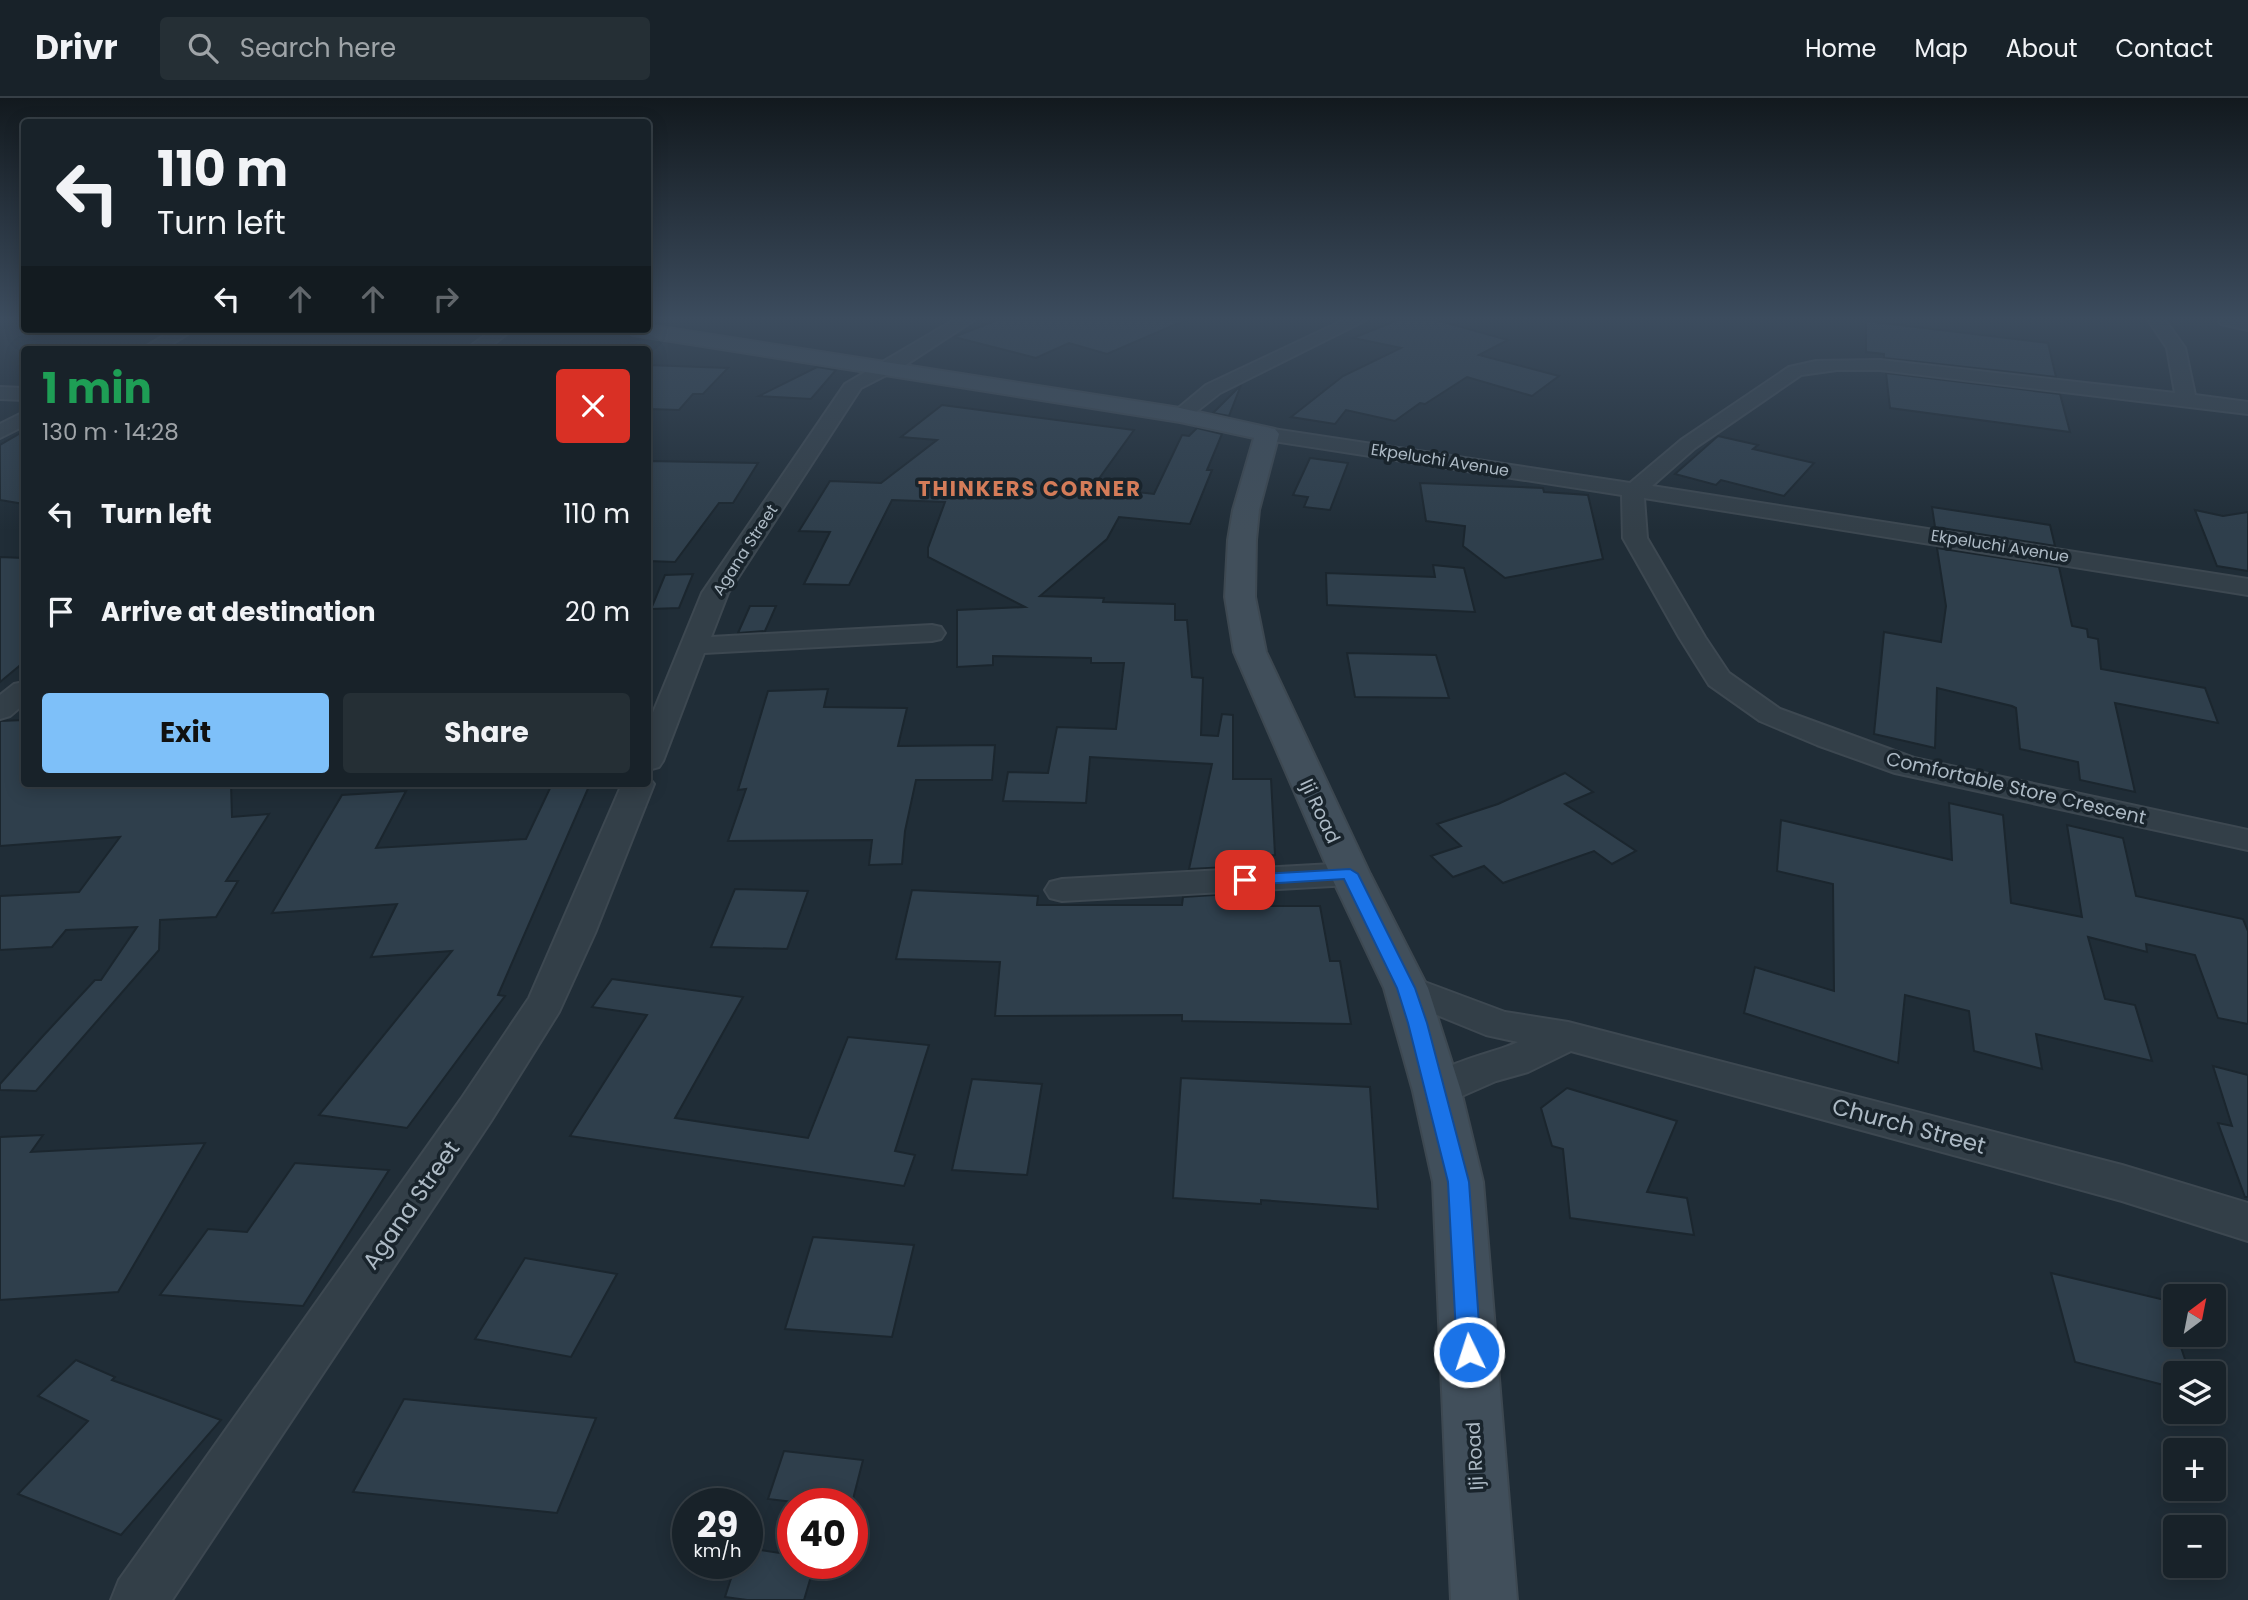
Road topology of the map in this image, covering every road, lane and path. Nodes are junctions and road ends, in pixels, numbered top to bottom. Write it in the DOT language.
graph roads {
  1 [pos="849,390"];
  2 [pos="1020,390"];
  3 [pos="1212,390"];
  4 [pos="1768,390"];
  5 [pos="2153,390"];
  6 [pos="0,393"];
  7 [pos="2185,393"];
  8 [pos="21,394"];
  9 [pos="2248,408"];
  10 [pos="1180,415"];
  11 [pos="21,420"];
  12 [pos="0,432"];
  13 [pos="1267,433"];
  14 [pos="1633,491"];
  15 [pos="2248,587"];
  16 [pos="932,633"];
  17 [pos="694,646"];
  18 [pos="651,754"];
  19 [pos="637,787"];
  20 [pos="2248,840"];
  21 [pos="1350,874"];
  22 [pos="1062,890"];
  23 [pos="1406,988"];
  24 [pos="1568,1036"];
  25 [pos="1437,1091"];
  26 [pos="2248,1222"];
  27 [pos="139,1600"];
  28 [pos="1483,1600"];
  1 -- 17 [label="street, Agana Street"];
  2 -- 10 [label="street, Ekpeluchi Avenue"];
  3 -- 10 [label="street"];
  4 -- 14 [label="street"];
  5 -- 7 [label="street"];
  6 -- 8 [label="street"];
  7 -- 9 [label="street"];
  10 -- 13 [label="street, Ekpeluchi Avenue"];
  11 -- 12 [label="street"];
  13 -- 14 [label="street, Ekpeluchi Avenue"];
  13 -- 21 [label="street, Iji Road"];
  14 -- 15 [label="street, Ekpeluchi Avenue"];
  14 -- 20 [label="street, Comfortable Store Crescent"];
  16 -- 17 [label="street"];
  17 -- 18 [label="street, Agana Street"];
  19 -- 27 [label="street, Agana Street"];
  21 -- 22 [label="street"];
  21 -- 23 [label="street, Iji Road"];
  23 -- 24 [label="street, Church Street"];
  23 -- 25 [label="street, Iji Road"];
  24 -- 25 [label="street"];
  24 -- 26 [label="street, Church Street"];
  25 -- 28 [label="street, Iji Road"];
}
